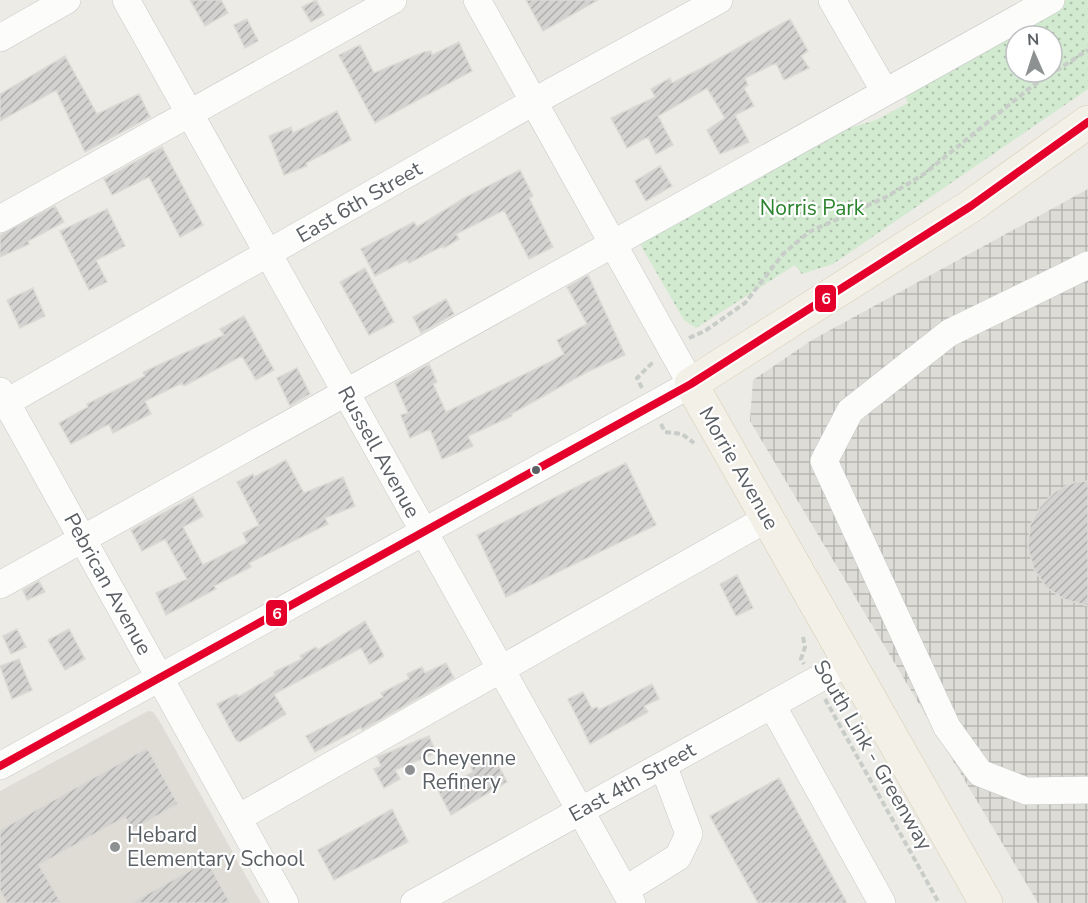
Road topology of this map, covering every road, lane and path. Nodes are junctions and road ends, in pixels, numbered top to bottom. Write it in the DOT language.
graph roads {
  1 [pos="68,0"];
  2 [pos="126,0"];
  3 [pos="393,0"];
  4 [pos="477,0"];
  5 [pos="719,0"];
  6 [pos="832,0"];
  7 [pos="1051,0"];
  8 [pos="0,38"];
  9 [pos="1088,50"];
  10 [pos="885,92"];
  11 [pos="534,102"];
  12 [pos="190,113"];
  13 [pos="1088,122"];
  14 [pos="0,219"];
  15 [pos="613,244"];
  16 [pos="268,254"];
  17 [pos="1088,265"];
  18 [pos="670,347"];
  19 [pos="691,384"];
  20 [pos="346,392"];
  21 [pos="2,400"];
  22 [pos="651,406"];
  23 [pos="696,444"];
  24 [pos="768,518"];
  25 [pos="423,531"];
  26 [pos="83,539"];
  27 [pos="0,585"];
  28 [pos="802,634"];
  29 [pos="849,662"];
  30 [pos="501,669"];
  31 [pos="161,678"];
  32 [pos="815,681"];
  33 [pos="772,705"];
  34 [pos="663,765"];
  35 [pos="0,766"];
  36 [pos="1088,789"];
  37 [pos="580,811"];
  38 [pos="238,818"];
  39 [pos="628,897"];
  40 [pos="285,903"];
  41 [pos="414,903"];
  42 [pos="882,903"];
  43 [pos="939,903"];
  44 [pos="986,903"];
  1 -- 8 [label="street"];
  2 -- 12 [label="street, Russell Avenue"];
  3 -- 12 [label="street"];
  4 -- 11 [label="street, Morrie Avenue"];
  5 -- 11 [label="street, East 6th Street"];
  6 -- 10 [label="street"];
  7 -- 10 [label="street"];
  9 -- 18 [label="path"];
  10 -- 15 [label="street"];
  11 -- 15 [label="street, Morrie Avenue"];
  11 -- 16 [label="street, East 6th Street"];
  12 -- 14 [label="street"];
  12 -- 16 [label="street, Russell Avenue"];
  13 -- 19 [label="main road"];
  15 -- 18 [label="street, Morrie Avenue"];
  15 -- 20 [label="street"];
  16 -- 20 [label="street, Russell Avenue"];
  16 -- 21 [label="street, East 6th Street"];
  17 -- 36 [label="street"];
  18 -- 19 [label="street, Morrie Avenue"];
  18 -- 22 [label="path"];
  19 -- 22 [label="street"];
  19 -- 24 [label="main road, Morrie Avenue"];
  20 -- 25 [label="street, Russell Avenue"];
  20 -- 26 [label="street"];
  21 -- 26 [label="street, Pebrican Avenue"];
  22 -- 23 [label="path"];
  22 -- 25 [label="street"];
  24 -- 29 [label="main road, Morrie Avenue"];
  24 -- 30 [label="street"];
  25 -- 30 [label="street, Russell Avenue"];
  25 -- 31 [label="street"];
  26 -- 27 [label="street"];
  26 -- 31 [label="street, Pebrican Avenue"];
  28 -- 32 [label="path, South Link - Greenway"];
  29 -- 32 [label="street, East 4th Street"];
  29 -- 44 [label="main road, Morrie Avenue"];
  30 -- 37 [label="street, Russell Avenue"];
  30 -- 38 [label="street"];
  31 -- 35 [label="street"];
  31 -- 38 [label="street, Pebrican Avenue"];
  32 -- 33 [label="street, East 4th Street"];
  32 -- 43 [label="path, South Link - Greenway"];
  33 -- 34 [label="street, East 4th Street"];
  33 -- 42 [label="street"];
  34 -- 37 [label="street, East 4th Street"];
  34 -- 39 [label="street"];
  37 -- 39 [label="street, Russell Avenue"];
  37 -- 41 [label="street, East 4th Street"];
  38 -- 40 [label="street, Pebrican Avenue"];
}
